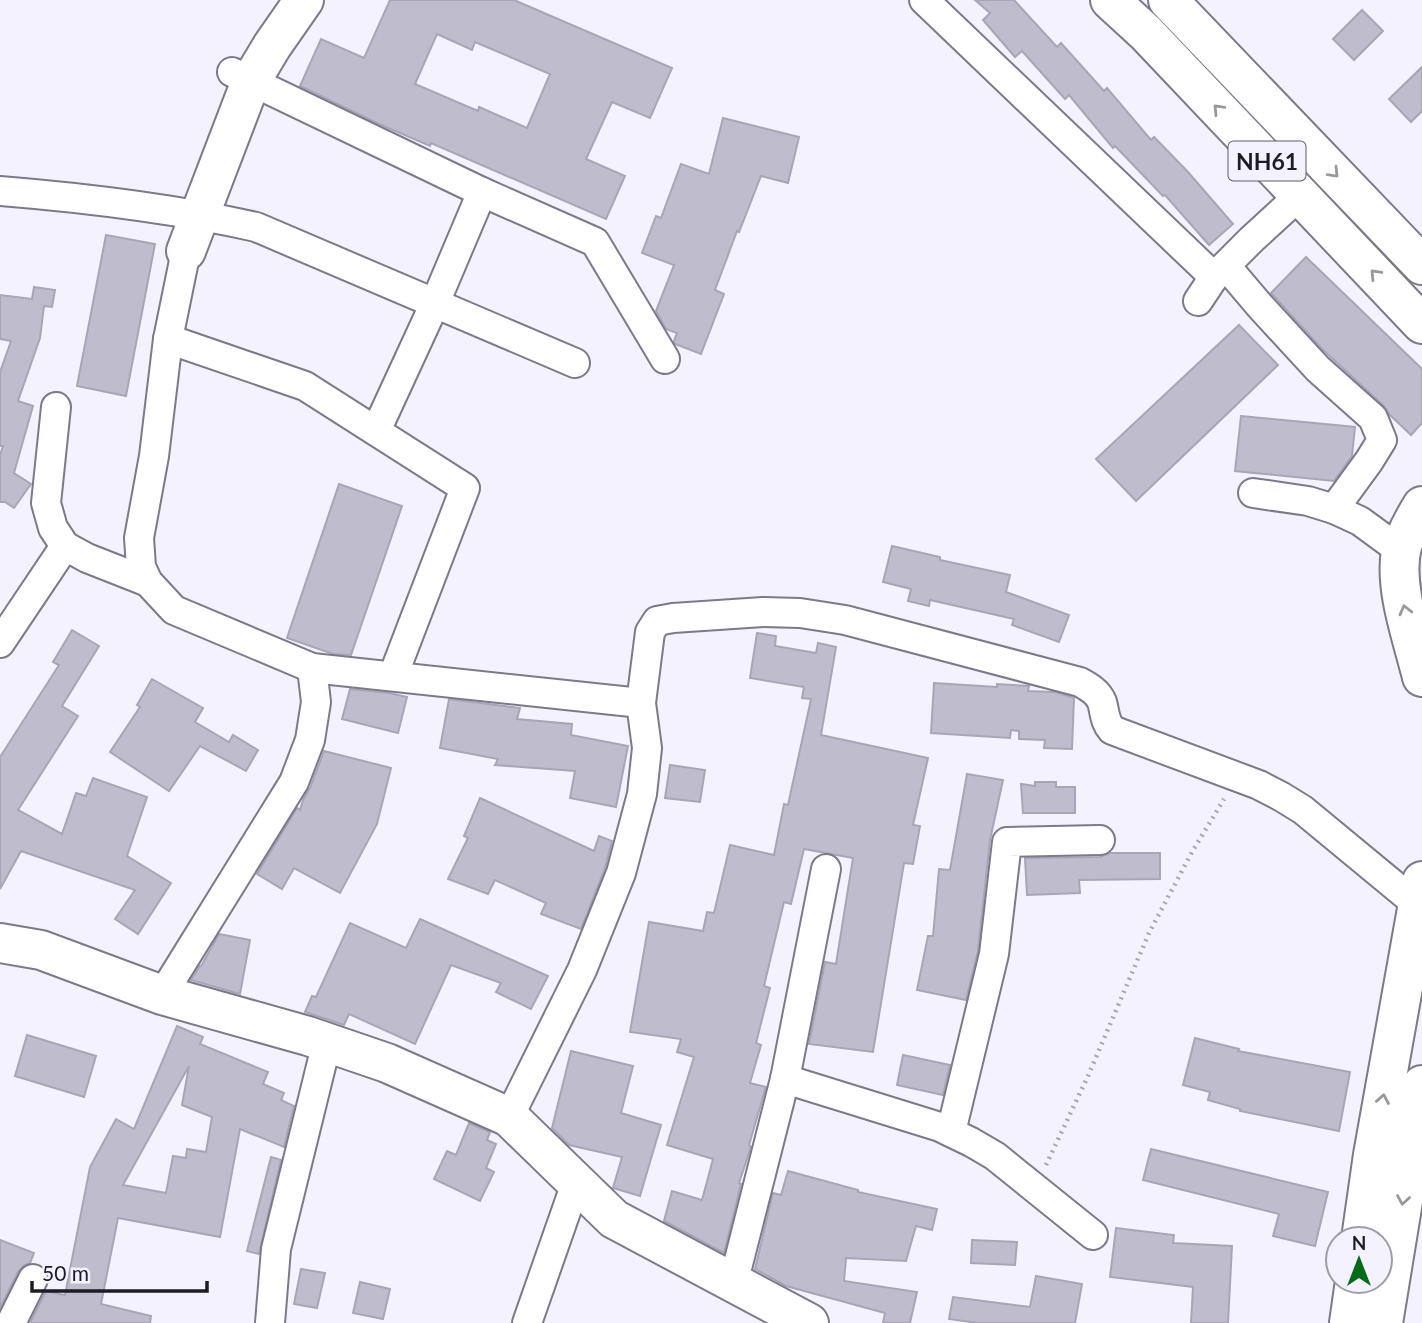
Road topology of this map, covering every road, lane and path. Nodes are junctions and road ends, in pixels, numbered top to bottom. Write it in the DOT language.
graph roads {
  1 [pos="272,0"];
  2 [pos="304,0"];
  3 [pos="924,0"];
  4 [pos="1110,0"];
  5 [pos="1168,0"];
  6 [pos="241,77"];
  7 [pos="0,191"];
  8 [pos="482,192"];
  9 [pos="1300,195"];
  10 [pos="189,213"];
  11 [pos="186,251"];
  12 [pos="1422,265"];
  13 [pos="1220,272"];
  14 [pos="1198,301"];
  15 [pos="435,303"];
  16 [pos="1422,324"];
  17 [pos="168,339"];
  18 [pos="665,359"];
  19 [pos="575,363"];
  20 [pos="56,407"];
  21 [pos="376,431"];
  22 [pos="1253,493"];
  23 [pos="1422,506"];
  24 [pos="1334,509"];
  25 [pos="65,546"];
  26 [pos="1401,551"];
  27 [pos="148,582"];
  28 [pos="0,643"];
  29 [pos="1421,666"];
  30 [pos="312,668"];
  31 [pos="393,676"];
  32 [pos="641,703"];
  33 [pos="1237,777"];
  34 [pos="1100,840"];
  35 [pos="825,869"];
  36 [pos="1421,897"];
  37 [pos="0,943"];
  38 [pos="162,995"];
  39 [pos="327,1042"];
  40 [pos="785,1080"];
  41 [pos="1422,1085"];
  42 [pos="509,1117"];
  43 [pos="951,1132"];
  44 [pos="1401,1157"];
  45 [pos="576,1183"];
  46 [pos="1036,1188"];
  47 [pos="1368,1225"];
  48 [pos="1386,1225"];
  49 [pos="1093,1235"];
  50 [pos="33,1279"];
  51 [pos="733,1284"];
  52 [pos="1370,1295"];
  53 [pos="11,1323"];
  54 [pos="270,1323"];
  55 [pos="527,1323"];
  56 [pos="809,1323"];
  57 [pos="1349,1323"];
  1 -- 6 [label="main road"];
  2 -- 6 [label="main road"];
  3 -- 13 [label="street"];
  9 -- 4 [label="main road, NH61, one-way"];
  5 -- 12 [label="main road, NH61, one-way"];
  6 -- 8 [label="street"];
  6 -- 10 [label="main road"];
  7 -- 10 [label="street"];
  8 -- 15 [label="street"];
  8 -- 18 [label="street"];
  9 -- 13 [label="street"];
  16 -- 9 [label="main road, NH61, one-way"];
  10 -- 11 [label="main road"];
  10 -- 15 [label="street"];
  11 -- 17 [label="street"];
  13 -- 14 [label="street"];
  13 -- 24 [label="street"];
  15 -- 19 [label="street"];
  15 -- 21 [label="street"];
  17 -- 21 [label="street"];
  17 -- 27 [label="street"];
  20 -- 25 [label="street"];
  21 -- 31 [label="street"];
  22 -- 24 [label="street"];
  23 -- 26 [label="main road"];
  24 -- 26 [label="street"];
  25 -- 27 [label="street"];
  25 -- 28 [label="street"];
  29 -- 26 [label="main road, one-way"];
  27 -- 30 [label="street"];
  30 -- 31 [label="street"];
  30 -- 38 [label="street"];
  31 -- 32 [label="street"];
  32 -- 33 [label="street"];
  32 -- 42 [label="street"];
  33 -- 36 [label="street"];
  33 -- 46 [label="path"];
  34 -- 43 [label="street"];
  35 -- 40 [label="street"];
  44 -- 36 [label="main road, one-way"];
  37 -- 38 [label="main road"];
  38 -- 39 [label="main road"];
  39 -- 42 [label="main road"];
  39 -- 54 [label="street"];
  40 -- 43 [label="street"];
  40 -- 51 [label="street"];
  41 -- 44 [label="main road"];
  42 -- 45 [label="main road"];
  43 -- 46 [label="street"];
  44 -- 47 [label="main road"];
  44 -- 48 [label="main road, one-way"];
  45 -- 51 [label="main road"];
  45 -- 55 [label="street"];
  46 -- 49 [label="street"];
  50 -- 53 [label="street"];
  51 -- 56 [label="main road"];
  52 -- 57 [label="main road"];
}
